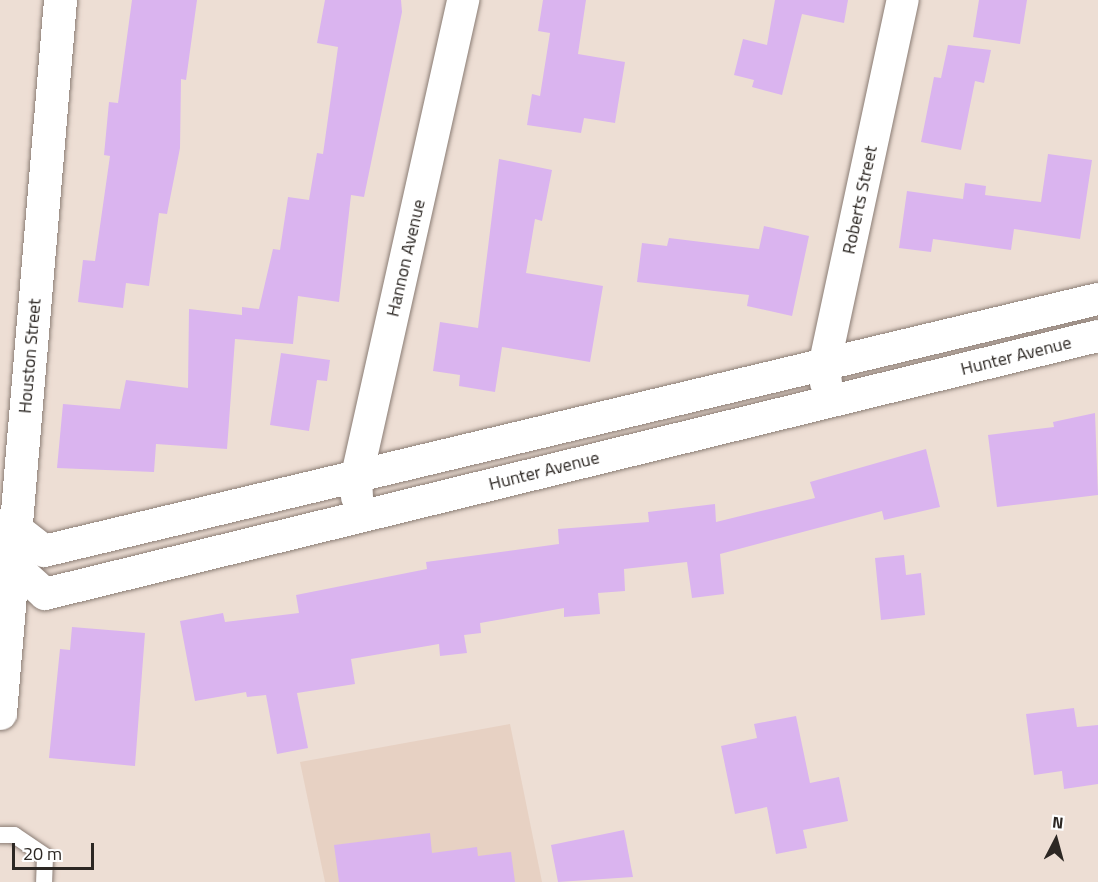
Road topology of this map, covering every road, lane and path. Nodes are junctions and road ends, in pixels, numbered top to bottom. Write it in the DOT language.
graph roads {
  1 [pos="60,0"];
  2 [pos="463,0"];
  3 [pos="903,0"];
  4 [pos="1098,299"];
  5 [pos="1098,336"];
  6 [pos="824,367"];
  7 [pos="829,401"];
  8 [pos="356,480"];
  9 [pos="358,516"];
  10 [pos="8,526"];
  11 [pos="6,564"];
  12 [pos="0,713"];
  13 [pos="0,835"];
  14 [pos="44,882"];
  1 -- 10 [label="street, Houston Street"];
  2 -- 8 [label="street, Hannon Avenue"];
  3 -- 6 [label="street, Roberts Street"];
  4 -- 6 [label="street, Hunter Avenue"];
  5 -- 7 [label="street, Hunter Avenue"];
  6 -- 7 [label="street, Roberts Street"];
  6 -- 8 [label="street, Hunter Avenue"];
  7 -- 9 [label="street, Hunter Avenue"];
  8 -- 9 [label="street, Hannon Avenue"];
  8 -- 10 [label="street, Hunter Avenue"];
  9 -- 11 [label="street, Hunter Avenue"];
  10 -- 11 [label="street, Houston Street"];
  11 -- 12 [label="street, Houston Street"];
  13 -- 14 [label="lane"];
}
